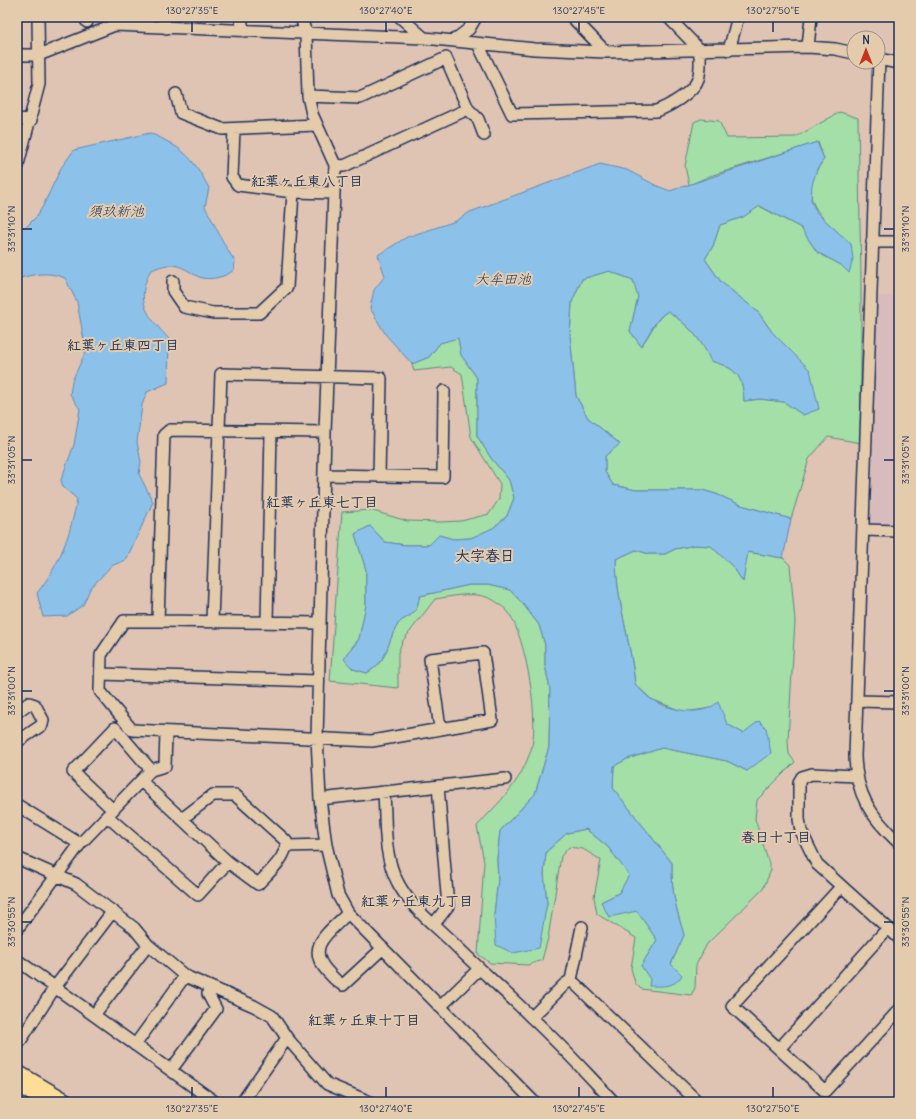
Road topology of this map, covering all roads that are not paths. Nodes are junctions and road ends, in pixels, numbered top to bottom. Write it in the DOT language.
graph roads {
  1 [pos="38,17"];
  2 [pos="162,17"];
  3 [pos="240,17"];
  4 [pos="301,17"];
  5 [pos="400,17"];
  6 [pos="476,17"];
  7 [pos="572,17"];
  8 [pos="668,17"];
  9 [pos="738,17"];
  10 [pos="811,17"];
  11 [pos="166,28"];
  12 [pos="244,31"];
  13 [pos="306,34"];
  14 [pos="424,38"];
  15 [pos="453,41"];
  16 [pos="478,44"];
  17 [pos="808,47"];
  18 [pos="700,50"];
  19 [pos="728,50"];
  20 [pos="846,51"];
  21 [pos="606,52"];
  22 [pos="17,55"];
  23 [pos="39,55"];
  24 [pos="886,61"];
  25 [pos="899,63"];
  26 [pos="878,70"];
  27 [pos="176,94"];
  28 [pos="308,96"];
  29 [pos="468,109"];
  30 [pos="17,120"];
  31 [pos="31,120"];
  32 [pos="317,125"];
  33 [pos="234,129"];
  34 [pos="484,135"];
  35 [pos="335,165"];
  36 [pos="17,168"];
  37 [pos="293,192"];
  38 [pos="333,193"];
  39 [pos="872,242"];
  40 [pos="899,242"];
  41 [pos="173,281"];
  42 [pos="327,376"];
  43 [pos="444,391"];
  44 [pos="218,430"];
  45 [pos="271,432"];
  46 [pos="325,432"];
  47 [pos="325,475"];
  48 [pos="379,476"];
  49 [pos="863,530"];
  50 [pos="899,531"];
  51 [pos="158,621"];
  52 [pos="212,621"];
  53 [pos="267,622"];
  54 [pos="320,623"];
  55 [pos="100,674"];
  56 [pos="318,681"];
  57 [pos="858,701"];
  58 [pos="899,702"];
  59 [pos="17,712"];
  60 [pos="440,728"];
  61 [pos="166,732"];
  62 [pos="317,738"];
  63 [pos="17,742"];
  64 [pos="151,770"];
  65 [pos="856,776"];
  66 [pos="505,779"];
  67 [pos="141,781"];
  68 [pos="438,786"];
  69 [pos="384,792"];
  70 [pos="320,798"];
  71 [pos="17,805"];
  72 [pos="110,813"];
  73 [pos="183,818"];
  74 [pos="899,843"];
  75 [pos="80,844"];
  76 [pos="326,845"];
  77 [pos="287,846"];
  78 [pos="17,858"];
  79 [pos="228,862"];
  80 [pos="57,874"];
  81 [pos="841,887"];
  82 [pos="113,911"];
  83 [pos="348,913"];
  84 [pos="434,924"];
  85 [pos="582,926"];
  86 [pos="888,928"];
  87 [pos="17,930"];
  88 [pos="899,938"];
  89 [pos="148,945"];
  90 [pos="383,948"];
  91 [pos="17,960"];
  92 [pos="479,969"];
  93 [pos="185,976"];
  94 [pos="571,980"];
  95 [pos="55,987"];
  96 [pos="209,987"];
  97 [pos="440,1007"];
  98 [pos="899,1010"];
  99 [pos="94,1015"];
  100 [pos="532,1017"];
  101 [pos="287,1038"];
  102 [pos="135,1045"];
  103 [pos="17,1046"];
  104 [pos="779,1049"];
  105 [pos="171,1070"];
  106 [pos="17,1072"];
  107 [pos="17,1084"];
  108 [pos="691,1100"];
  109 [pos="45,1102"];
  110 [pos="68,1102"];
  111 [pos="215,1102"];
  112 [pos="242,1102"];
  113 [pos="370,1102"];
  114 [pos="534,1102"];
  115 [pos="614,1102"];
  1 -- 23 [label="street"];
  2 -- 11 [label="street"];
  3 -- 12 [label="street"];
  4 -- 13 [label="street"];
  5 -- 14 [label="street"];
  6 -- 15 [label="street"];
  7 -- 21 [label="street"];
  8 -- 18 [label="street"];
  9 -- 19 [label="street"];
  10 -- 17 [label="street"];
  11 -- 12 [label="street"];
  11 -- 23 [label="street"];
  12 -- 13 [label="street"];
  13 -- 14 [label="street"];
  13 -- 28 [label="street"];
  14 -- 15 [label="street"];
  15 -- 16 [label="street"];
  16 -- 18 [label="street"];
  16 -- 21 [label="street"];
  17 -- 19 [label="street"];
  17 -- 20 [label="street"];
  18 -- 19 [label="street"];
  18 -- 21 [label="street"];
  22 -- 23 [label="street"];
  23 -- 31 [label="street"];
  24 -- 25 [label="street"];
  26 -- 39 [label="street"];
  27 -- 33 [label="street"];
  28 -- 29 [label="street"];
  28 -- 32 [label="street"];
  29 -- 34 [label="street"];
  29 -- 35 [label="street"];
  30 -- 31 [label="street"];
  31 -- 36 [label="street"];
  32 -- 33 [label="street"];
  32 -- 35 [label="street"];
  33 -- 37 [label="street"];
  35 -- 38 [label="street"];
  37 -- 38 [label="street"];
  37 -- 41 [label="street"];
  38 -- 42 [label="street"];
  39 -- 40 [label="street"];
  39 -- 49 [label="street"];
  42 -- 44 [label="street"];
  42 -- 46 [label="street"];
  42 -- 48 [label="street"];
  43 -- 48 [label="street"];
  44 -- 45 [label="street"];
  44 -- 51 [label="street"];
  44 -- 52 [label="street"];
  45 -- 46 [label="street"];
  45 -- 53 [label="street"];
  46 -- 47 [label="street"];
  47 -- 48 [label="street"];
  47 -- 54 [label="street"];
  49 -- 50 [label="street"];
  49 -- 57 [label="street"];
  51 -- 52 [label="street"];
  51 -- 55 [label="street"];
  52 -- 53 [label="street"];
  53 -- 54 [label="street"];
  54 -- 56 [label="street"];
  55 -- 56 [label="street"];
  55 -- 61 [label="street"];
  56 -- 62 [label="street"];
  57 -- 58 [label="street"];
  57 -- 65 [label="street"];
  59 -- 63 [label="street"];
  60 -- 60 [label="street"];
  60 -- 62 [label="street"];
  61 -- 62 [label="street"];
  61 -- 64 [label="street"];
  62 -- 70 [label="street"];
  64 -- 67 [label="street"];
  64 -- 72 [label="street"];
  65 -- 74 [label="street"];
  65 -- 81 [label="street"];
  66 -- 68 [label="street"];
  67 -- 72 [label="street"];
  67 -- 73 [label="street"];
  68 -- 69 [label="street"];
  68 -- 84 [label="street"];
  69 -- 70 [label="street"];
  69 -- 84 [label="street"];
  70 -- 76 [label="street"];
  71 -- 75 [label="street"];
  72 -- 75 [label="street"];
  72 -- 79 [label="street"];
  73 -- 77 [label="street"];
  73 -- 79 [label="street"];
  75 -- 80 [label="street"];
  76 -- 77 [label="street"];
  76 -- 83 [label="street"];
  77 -- 79 [label="street"];
  78 -- 80 [label="street"];
  80 -- 82 [label="street"];
  80 -- 87 [label="street"];
  81 -- 86 [label="street"];
  81 -- 104 [label="street"];
  82 -- 89 [label="street"];
  82 -- 95 [label="street"];
  83 -- 90 [label="street"];
  83 -- 90 [label="street"];
  84 -- 92 [label="street"];
  85 -- 94 [label="street"];
  86 -- 88 [label="street"];
  86 -- 104 [label="street"];
  89 -- 93 [label="street"];
  89 -- 99 [label="street"];
  90 -- 97 [label="street"];
  91 -- 95 [label="street"];
  92 -- 97 [label="street"];
  92 -- 100 [label="street"];
  93 -- 96 [label="street"];
  93 -- 102 [label="street"];
  94 -- 100 [label="street"];
  94 -- 108 [label="street"];
  95 -- 99 [label="street"];
  95 -- 103 [label="street"];
  96 -- 101 [label="street"];
  96 -- 105 [label="street"];
  97 -- 114 [label="street"];
  98 -- 104 [label="street"];
  99 -- 102 [label="street"];
  100 -- 115 [label="street"];
  101 -- 112 [label="street"];
  101 -- 113 [label="street"];
  102 -- 105 [label="street"];
  105 -- 111 [label="street"];
  106 -- 110 [label="main road"];
  107 -- 109 [label="main road"];
}
